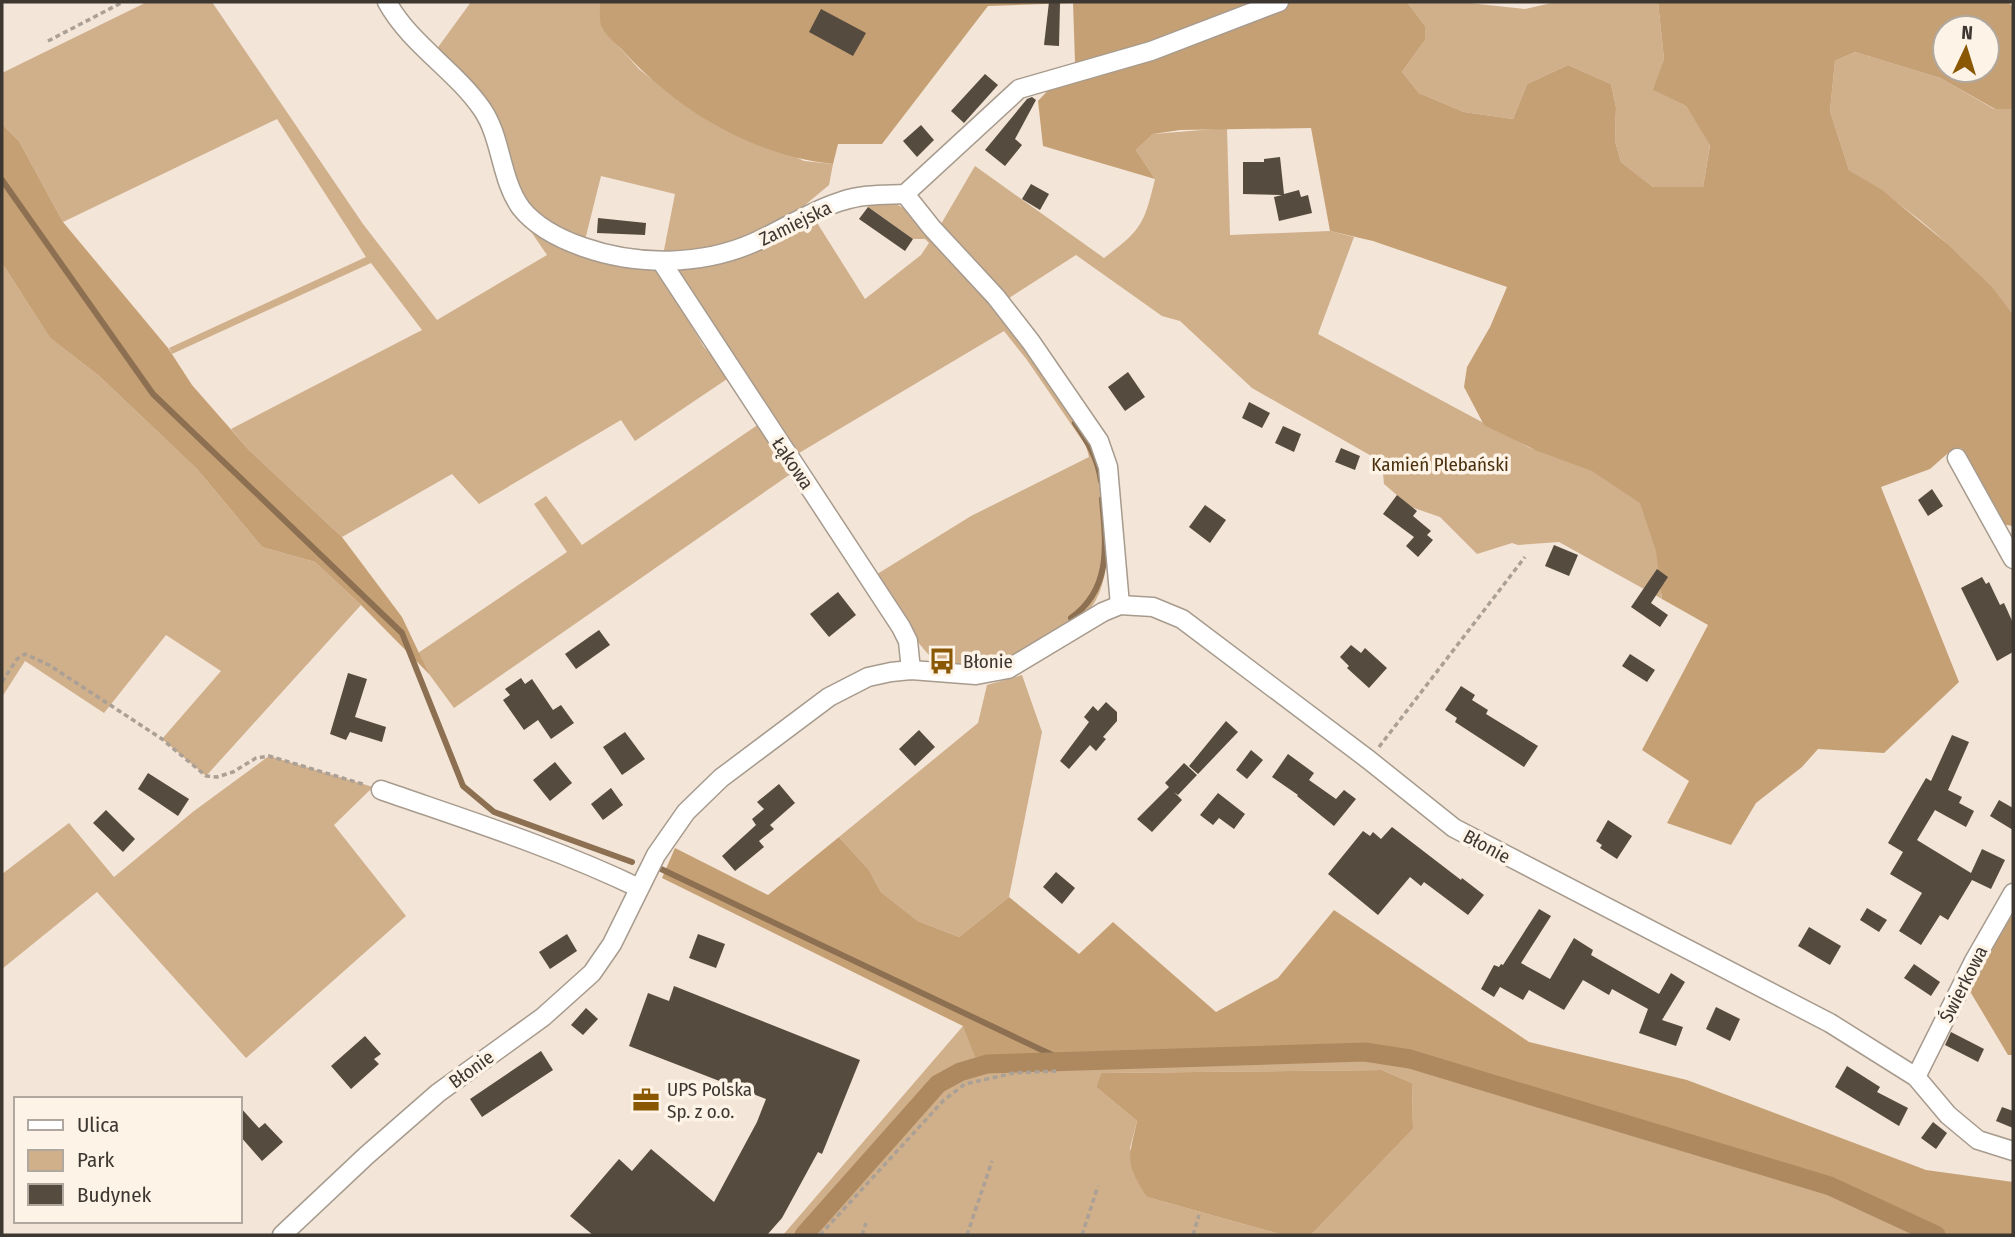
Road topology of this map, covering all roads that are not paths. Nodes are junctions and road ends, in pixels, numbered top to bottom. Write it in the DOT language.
graph roads {
  1 [pos="387,2"];
  2 [pos="1279,2"];
  3 [pos="905,194"];
  4 [pos="661,261"];
  5 [pos="1957,458"];
  6 [pos="2013,559"];
  7 [pos="1120,605"];
  8 [pos="911,670"];
  9 [pos="381,790"];
  10 [pos="639,888"];
  11 [pos="2013,893"];
  12 [pos="1916,1077"];
  13 [pos="2013,1151"];
  14 [pos="282,1235"];
  1 -- 4 [label="street, Zamiejska"];
  2 -- 3 [label="street"];
  3 -- 4 [label="street, Zamiejska"];
  3 -- 7 [label="street"];
  4 -- 8 [label="street, Łąkowa"];
  5 -- 6 [label="street"];
  7 -- 8 [label="street, Błonie"];
  7 -- 12 [label="street, Błonie"];
  8 -- 10 [label="street, Błonie"];
  9 -- 10 [label="street"];
  10 -- 14 [label="street, Błonie"];
  11 -- 12 [label="street, Świerkowa"];
  12 -- 13 [label="street, Błonie"];
}
